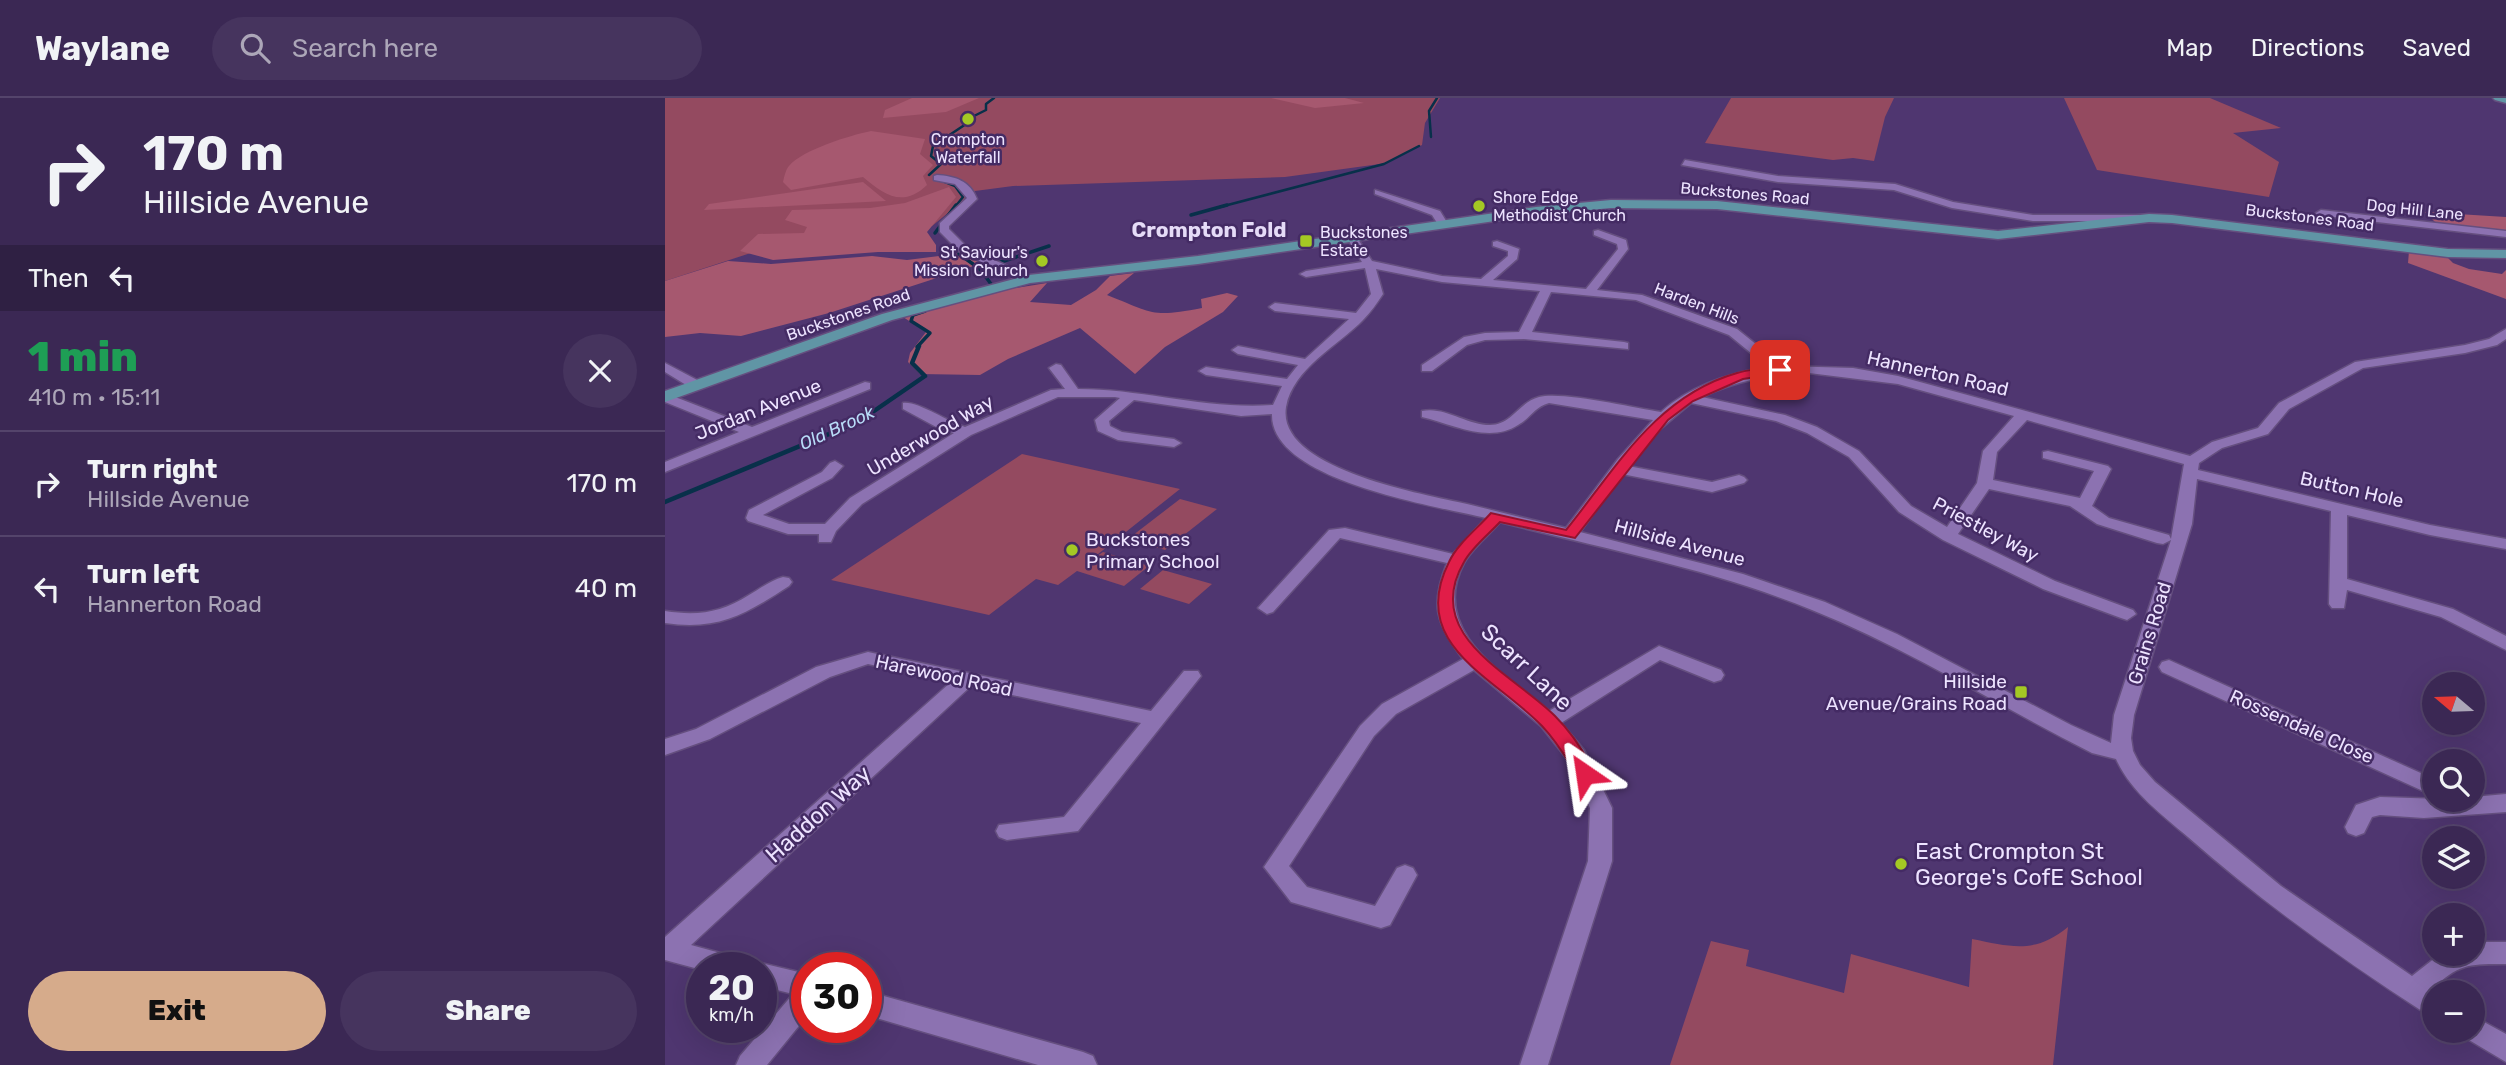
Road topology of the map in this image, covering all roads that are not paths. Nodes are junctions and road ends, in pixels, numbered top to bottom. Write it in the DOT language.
graph roads {
  1 [pos="2498,98"];
  2 [pos="2506,100"];
  3 [pos="1685,163"];
  4 [pos="937,178"];
  5 [pos="1378,192"];
  6 [pos="2321,214"];
  7 [pos="2149,218"];
  8 [pos="1443,224"];
  9 [pos="1598,233"];
  10 [pos="2506,234"];
  11 [pos="1352,238"];
  12 [pos="1497,244"];
  13 [pos="2506,254"];
  14 [pos="1373,270"];
  15 [pos="1306,274"];
  16 [pos="1029,279"];
  17 [pos="1482,284"];
  18 [pos="1547,288"];
  19 [pos="1591,290"];
  20 [pos="1275,307"];
  21 [pos="1359,317"];
  22 [pos="2506,333"];
  23 [pos="1524,335"];
  24 [pos="1625,346"];
  25 [pos="1238,350"];
  26 [pos="1307,363"];
  27 [pos="665,367"];
  28 [pos="1056,368"];
  29 [pos="1427,368"];
  30 [pos="1780,370"];
  31 [pos="1206,371"];
  32 [pos="1290,383"];
  33 [pos="696,385"];
  34 [pos="865,386"];
  35 [pos="1073,391"];
  36 [pos="1132,396"];
  37 [pos="665,397"];
  38 [pos="1689,398"];
  39 [pos="908,406"];
  40 [pos="1279,409"];
  41 [pos="1427,414"];
  42 [pos="2024,414"];
  43 [pos="1663,417"];
  44 [pos="753,432"];
  45 [pos="966,432"];
  46 [pos="1174,443"];
  47 [pos="2048,455"];
  48 [pos="835,466"];
  49 [pos="665,467"];
  50 [pos="2190,467"];
  51 [pos="1620,469"];
  52 [pos="1739,480"];
  53 [pos="1985,483"];
  54 [pos="2083,508"];
  55 [pos="2339,508"];
  56 [pos="1497,516"];
  57 [pos="1569,535"];
  58 [pos="1949,537"];
  59 [pos="2163,540"];
  60 [pos="2506,544"];
  61 [pos="1457,560"];
  62 [pos="783,582"];
  63 [pos="2339,582"];
  64 [pos="2338,604"];
  65 [pos="1267,608"];
  66 [pos="2127,614"];
  67 [pos="665,617"];
  68 [pos="2506,644"];
  69 [pos="1475,661"];
  70 [pos="2169,667"];
  71 [pos="1714,675"];
  72 [pos="1191,676"];
  73 [pos="967,679"];
  74 [pos="1156,719"];
  75 [pos="1548,721"];
  76 [pos="665,747"];
  77 [pos="2123,753"];
  78 [pos="2422,783"];
  79 [pos="2485,803"];
  80 [pos="2506,803"];
  81 [pos="2422,805"];
  82 [pos="2356,827"];
  83 [pos="1007,831"];
  84 [pos="1405,875"];
  85 [pos="667,949"];
  86 [pos="2485,953"];
  87 [pos="2506,953"];
  88 [pos="686,954"];
  89 [pos="2442,966"];
  90 [pos="2423,980"];
  91 [pos="2422,997"];
  92 [pos="882,1008"];
  93 [pos="791,1015"];
  94 [pos="2485,1036"];
  95 [pos="2506,1049"];
  96 [pos="1070,1063"];
  97 [pos="750,1065"];
  98 [pos="1534,1065"];
  1 -- 2 [label="main road"];
  3 -- 7 [label="street"];
  4 -- 16 [label="street"];
  5 -- 8 [label="street"];
  6 -- 10 [label="street, Dog Hill Lane"];
  7 -- 8 [label="main road, Buckstones Road"];
  7 -- 13 [label="main road, Buckstones Road"];
  8 -- 11 [label="main road, Buckstones Road"];
  9 -- 19 [label="street"];
  11 -- 14 [label="street"];
  11 -- 16 [label="main road, Buckstones Road"];
  12 -- 17 [label="street"];
  14 -- 15 [label="street, Harden Hills"];
  14 -- 17 [label="street, Harden Hills"];
  14 -- 21 [label="street"];
  16 -- 33 [label="main road, Buckstones Road"];
  17 -- 18 [label="street, Harden Hills"];
  18 -- 19 [label="street, Harden Hills"];
  18 -- 23 [label="street"];
  19 -- 30 [label="street, Harden Hills"];
  20 -- 21 [label="street"];
  21 -- 26 [label="street"];
  22 -- 50 [label="street"];
  23 -- 24 [label="street"];
  23 -- 29 [label="street"];
  25 -- 26 [label="street"];
  26 -- 32 [label="street"];
  27 -- 33 [label="street"];
  28 -- 35 [label="street"];
  30 -- 38 [label="street, Hannerton Road"];
  30 -- 42 [label="street, Hannerton Road"];
  31 -- 32 [label="street"];
  32 -- 40 [label="street"];
  33 -- 37 [label="main road, Buckstones Road"];
  34 -- 44 [label="street, Jordan Avenue"];
  35 -- 36 [label="street, Underwood Way"];
  35 -- 45 [label="street, Underwood Way"];
  36 -- 40 [label="street, Underwood Way"];
  36 -- 46 [label="street"];
  37 -- 44 [label="street"];
  38 -- 43 [label="street, Hannerton Road"];
  38 -- 58 [label="street, Priestley Way"];
  39 -- 45 [label="street"];
  40 -- 56 [label="street, Hillside Avenue"];
  41 -- 43 [label="street"];
  42 -- 50 [label="street, Hannerton Road"];
  42 -- 53 [label="street"];
  43 -- 51 [label="street, Hannerton Road"];
  44 -- 49 [label="street, Jordan Avenue"];
  45 -- 48 [label="street, Underwood Way"];
  47 -- 54 [label="street"];
  50 -- 55 [label="street, Button Hole"];
  50 -- 77 [label="street, Grains Road"];
  51 -- 52 [label="street"];
  51 -- 57 [label="street, Hannerton Road"];
  53 -- 54 [label="street"];
  53 -- 58 [label="street"];
  54 -- 59 [label="street"];
  55 -- 60 [label="street, Button Hole"];
  55 -- 63 [label="street"];
  56 -- 57 [label="street, Hillside Avenue"];
  56 -- 61 [label="street, Scarr Lane"];
  57 -- 77 [label="street, Hillside Avenue"];
  58 -- 66 [label="street, Priestley Way"];
  61 -- 65 [label="street"];
  61 -- 69 [label="street, Scarr Lane"];
  62 -- 67 [label="street"];
  63 -- 64 [label="street"];
  63 -- 68 [label="street"];
  69 -- 75 [label="street, Scarr Lane"];
  69 -- 84 [label="street"];
  70 -- 78 [label="street, Rossendale Close"];
  71 -- 75 [label="street"];
  72 -- 74 [label="street"];
  73 -- 74 [label="street, Harewood Road"];
  73 -- 76 [label="street, Harewood Road"];
  73 -- 85 [label="street, Haddon Way"];
  74 -- 83 [label="street"];
  75 -- 98 [label="street, Scarr Lane"];
  77 -- 91 [label="street"];
  79 -- 80 [label="street"];
  81 -- 82 [label="street"];
  85 -- 88 [label="street"];
  86 -- 87 [label="street"];
  89 -- 90 [label="street"];
  92 -- 96 [label="street"];
  93 -- 97 [label="street"];
  94 -- 95 [label="street"];
}
